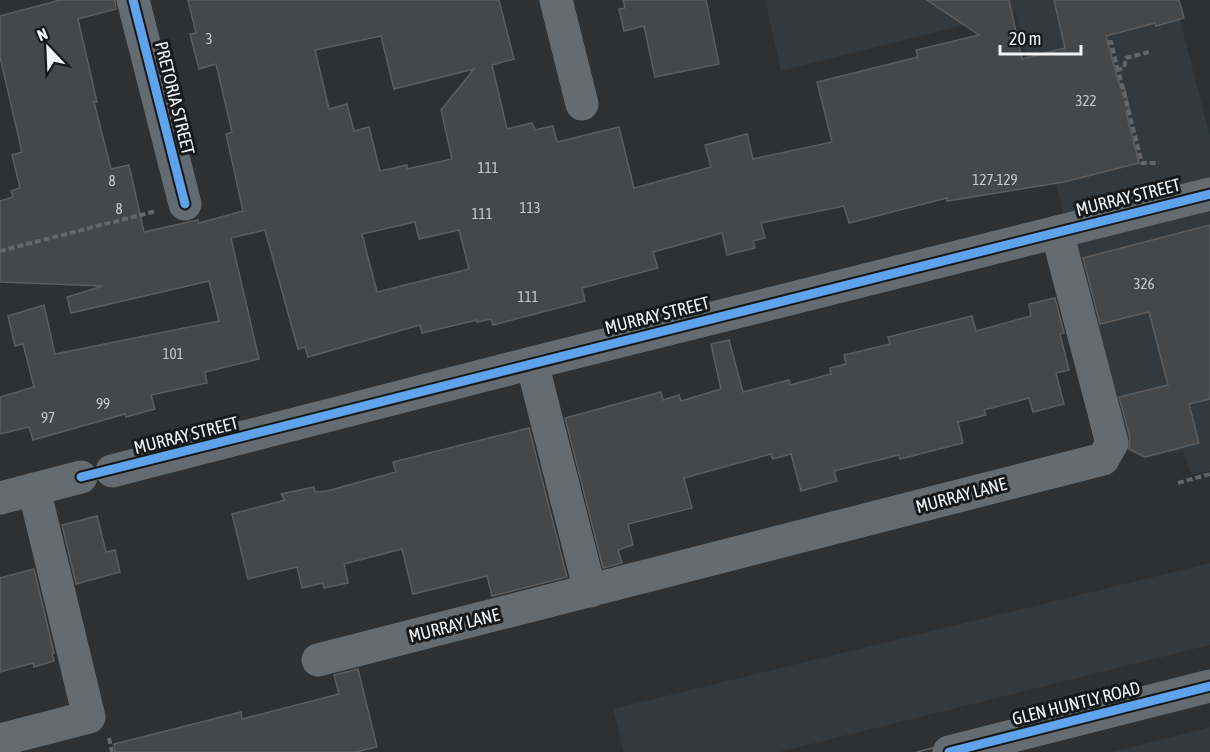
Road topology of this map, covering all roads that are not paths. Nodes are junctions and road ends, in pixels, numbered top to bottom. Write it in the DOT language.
graph roads {
  1 [pos="133,0"];
  2 [pos="556,0"];
  3 [pos="582,104"];
  4 [pos="1210,194"];
  5 [pos="185,204"];
  6 [pos="1057,232"];
  7 [pos="532,363"];
  8 [pos="112,471"];
  9 [pos="81,477"];
  10 [pos="34,489"];
  11 [pos="0,498"];
  12 [pos="590,591"];
  13 [pos="318,660"];
  14 [pos="1210,686"];
  15 [pos="0,740"];
  16 [pos="967,750"];
  1 -- 5 [label="street, PRETORIA STREET"];
  2 -- 3 [label="street"];
  4 -- 6 [label="street, MURRAY STREET"];
  6 -- 7 [label="street, MURRAY STREET"];
  6 -- 12 [label="street, MURRAY LANE"];
  7 -- 8 [label="street, MURRAY STREET"];
  7 -- 12 [label="street"];
  9 -- 10 [label="street"];
  10 -- 11 [label="street"];
  10 -- 15 [label="street"];
  12 -- 13 [label="street, MURRAY LANE"];
  14 -- 16 [label="street, GLEN HUNTLY ROAD"];
}
